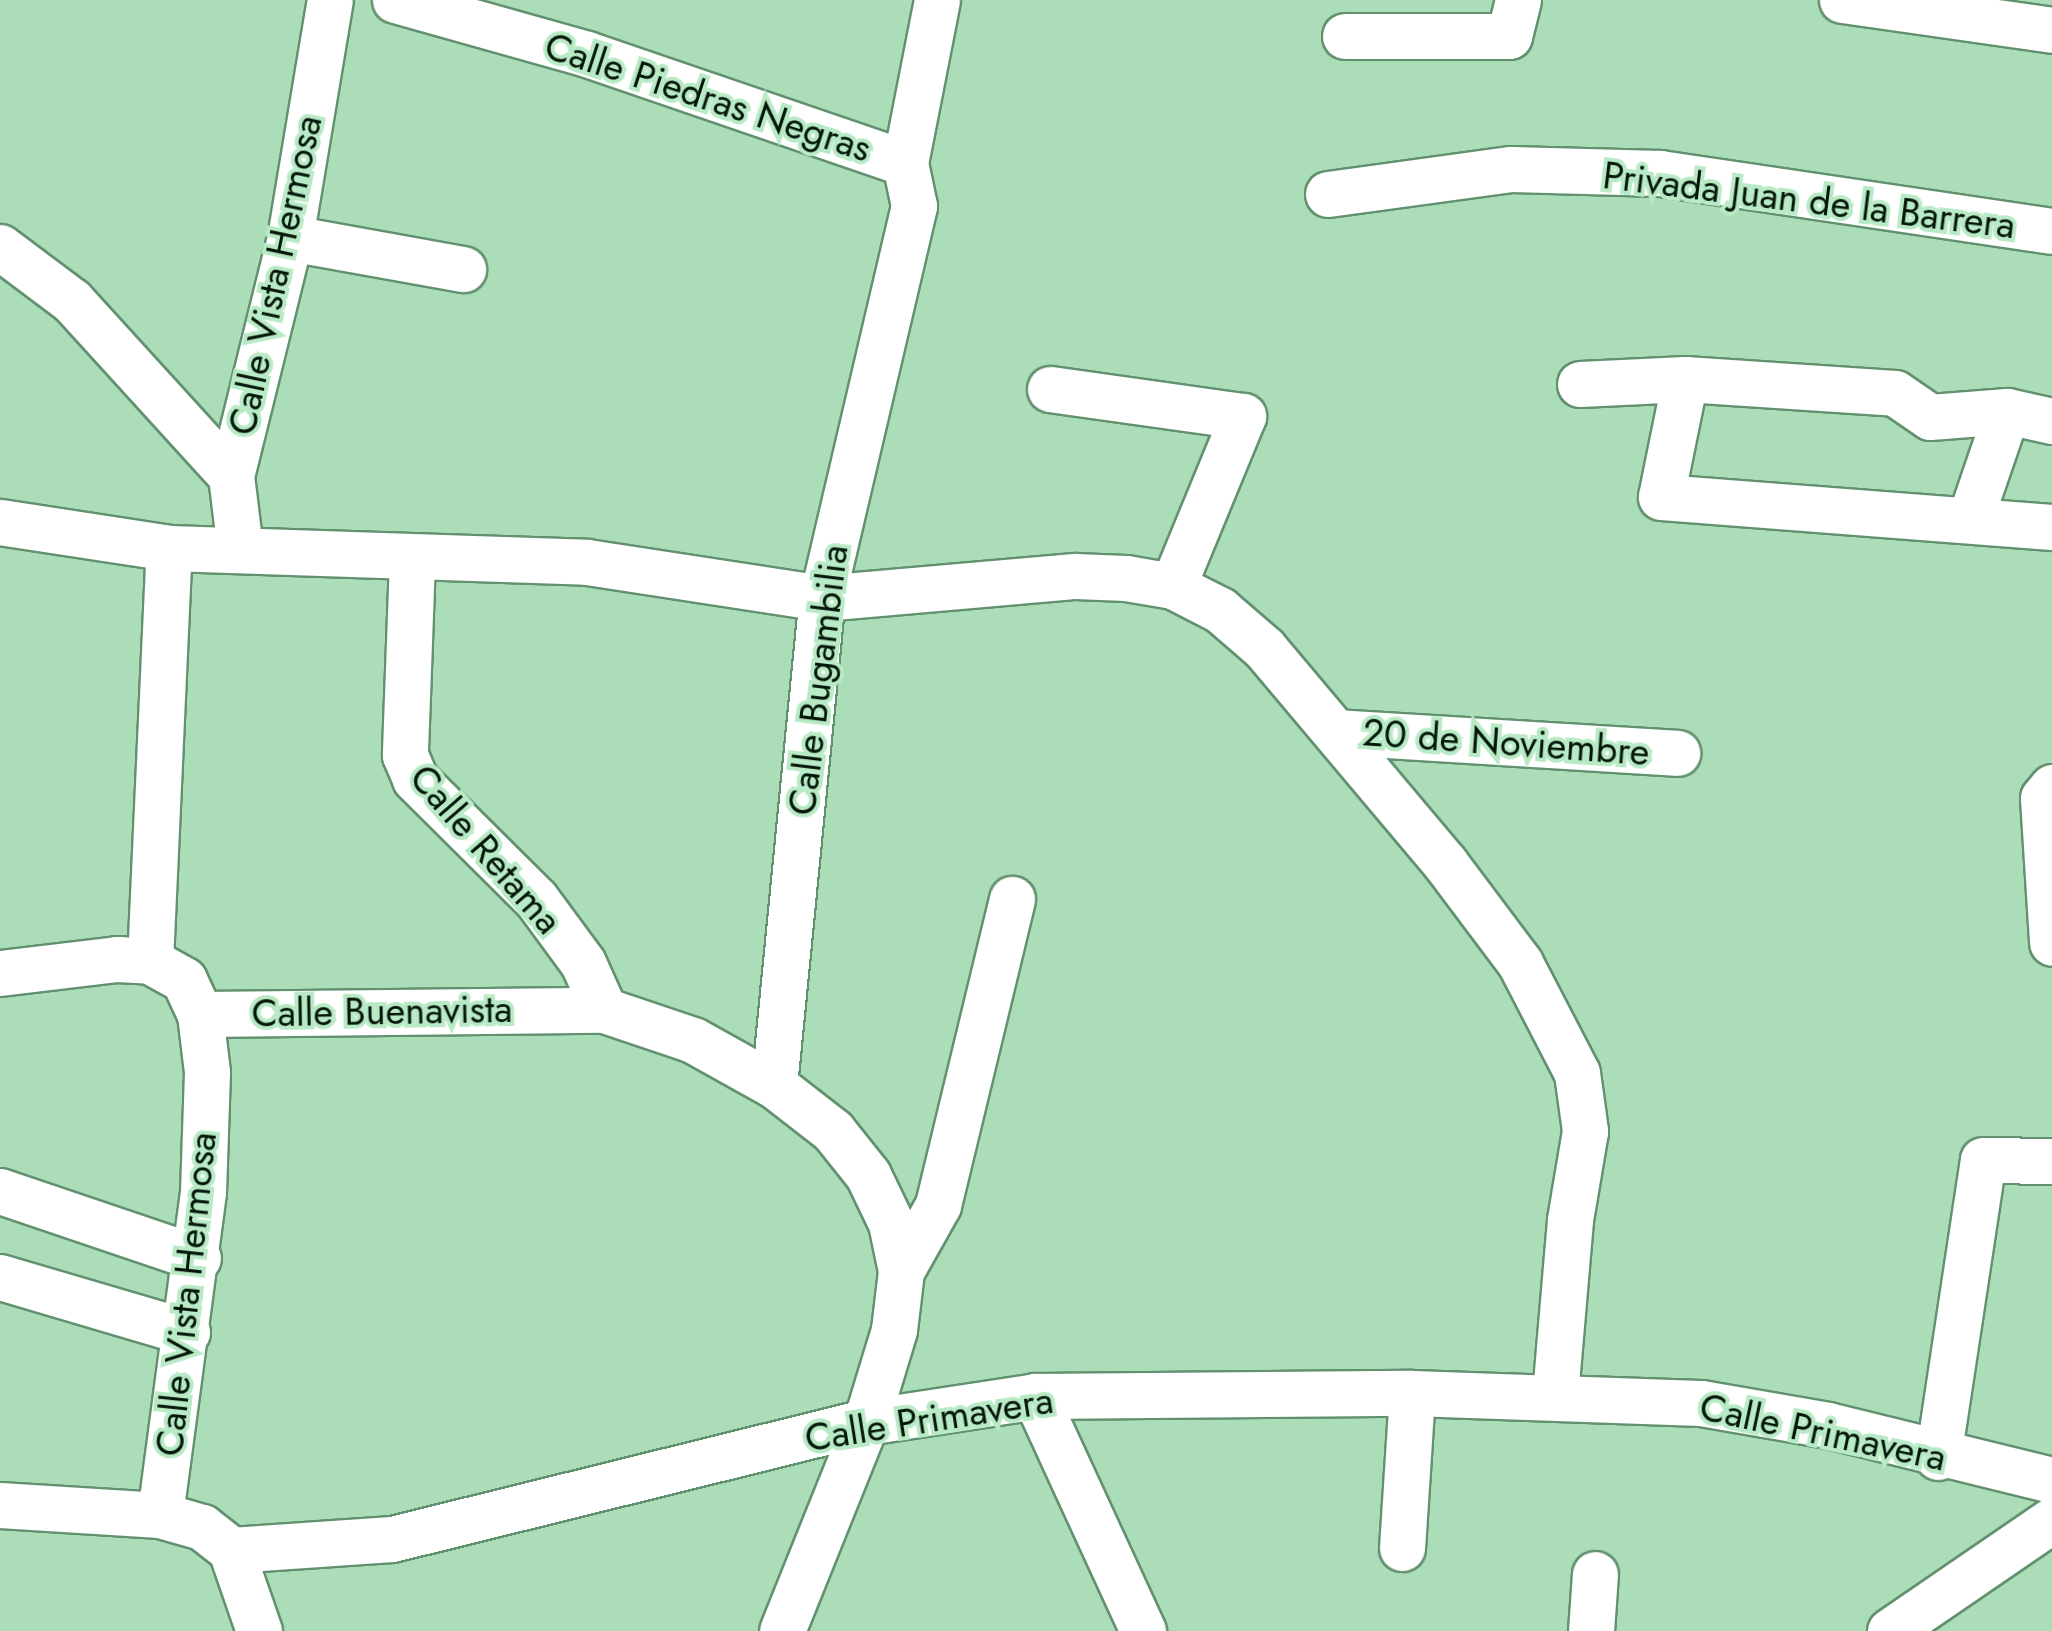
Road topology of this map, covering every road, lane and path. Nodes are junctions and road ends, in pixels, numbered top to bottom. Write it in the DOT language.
graph roads {
  1 [pos="330,0"];
  2 [pos="395,0"];
  3 [pos="937,0"];
  4 [pos="1518,0"];
  5 [pos="1842,0"];
  6 [pos="2052,30"];
  7 [pos="1345,36"];
  8 [pos="905,163"];
  9 [pos="1328,194"];
  10 [pos="2052,231"];
  11 [pos="290,238"];
  12 [pos="0,247"];
  13 [pos="463,269"];
  14 [pos="1685,379"];
  15 [pos="1580,384"];
  16 [pos="1050,390"];
  17 [pos="2007,411"];
  18 [pos="2052,421"];
  19 [pos="232,476"];
  20 [pos="1970,518"];
  21 [pos="0,522"];
  22 [pos="2052,527"];
  23 [pos="169,548"];
  24 [pos="240,549"];
  25 [pos="412,560"];
  26 [pos="1173,586"];
  27 [pos="822,598"];
  28 [pos="1336,732"];
  29 [pos="1677,753"];
  30 [pos="2052,787"];
  31 [pos="1012,899"];
  32 [pos="2052,943"];
  33 [pos="150,962"];
  34 [pos="0,974"];
  35 [pos="604,1010"];
  36 [pos="200,1014"];
  37 [pos="774,1085"];
  38 [pos="2052,1161"];
  39 [pos="0,1191"];
  40 [pos="198,1258"];
  41 [pos="901,1270"];
  42 [pos="0,1276"];
  43 [pos="187,1332"];
  44 [pos="1412,1392"];
  45 [pos="1555,1394"];
  46 [pos="1034,1396"];
  47 [pos="866,1422"];
  48 [pos="1938,1456"];
  49 [pos="2052,1480"];
  50 [pos="0,1505"];
  51 [pos="160,1514"];
  52 [pos="2052,1520"];
  53 [pos="1402,1548"];
  54 [pos="231,1550"];
  55 [pos="1595,1574"];
  56 [pos="259,1631"];
  57 [pos="782,1631"];
  58 [pos="1143,1631"];
  59 [pos="1591,1631"];
  60 [pos="1890,1631"];
  1 -- 11 [label="street, Calle Vista Hermosa"];
  2 -- 8 [label="street, Calle Piedras Negras"];
  3 -- 8 [label="street, Calle Bugambilia"];
  4 -- 7 [label="street"];
  5 -- 6 [label="street"];
  8 -- 27 [label="street, Calle Bugambilia"];
  9 -- 10 [label="street, Privada Juan de la Barrera"];
  11 -- 13 [label="street"];
  11 -- 19 [label="street, Calle Vista Hermosa"];
  12 -- 19 [label="street"];
  14 -- 15 [label="street"];
  14 -- 17 [label="street"];
  14 -- 20 [label="street"];
  16 -- 26 [label="street"];
  17 -- 18 [label="street"];
  17 -- 20 [label="street"];
  19 -- 24 [label="street, Calle Vista Hermosa"];
  20 -- 22 [label="street"];
  21 -- 23 [label="street"];
  23 -- 24 [label="street"];
  23 -- 33 [label="street"];
  24 -- 25 [label="street"];
  25 -- 27 [label="street"];
  25 -- 35 [label="street, Calle Retama"];
  26 -- 27 [label="street"];
  26 -- 28 [label="street"];
  27 -- 37 [label="street, Calle Bugambilia"];
  28 -- 29 [label="street, 20 de Noviembre"];
  28 -- 45 [label="street"];
  30 -- 32 [label="street"];
  31 -- 41 [label="street"];
  33 -- 34 [label="street"];
  33 -- 36 [label="street, Calle Buenavista"];
  35 -- 36 [label="street, Calle Buenavista"];
  35 -- 37 [label="street, Calle Buenavista"];
  36 -- 40 [label="street, Calle Vista Hermosa"];
  37 -- 41 [label="street"];
  38 -- 48 [label="street"];
  39 -- 40 [label="street"];
  40 -- 43 [label="street, Calle Vista Hermosa"];
  41 -- 47 [label="street"];
  42 -- 43 [label="street"];
  43 -- 51 [label="street, Calle Vista Hermosa"];
  44 -- 45 [label="street, Calle Primavera"];
  44 -- 46 [label="street, Calle Primavera"];
  44 -- 53 [label="street"];
  45 -- 48 [label="street, Calle Primavera"];
  46 -- 47 [label="street, Calle Primavera"];
  46 -- 58 [label="street"];
  47 -- 54 [label="street, Calle Primavera"];
  47 -- 57 [label="street"];
  48 -- 49 [label="street, Calle Primavera"];
  50 -- 51 [label="street"];
  51 -- 54 [label="street"];
  52 -- 60 [label="street"];
  54 -- 56 [label="street"];
  55 -- 59 [label="street"];
}
